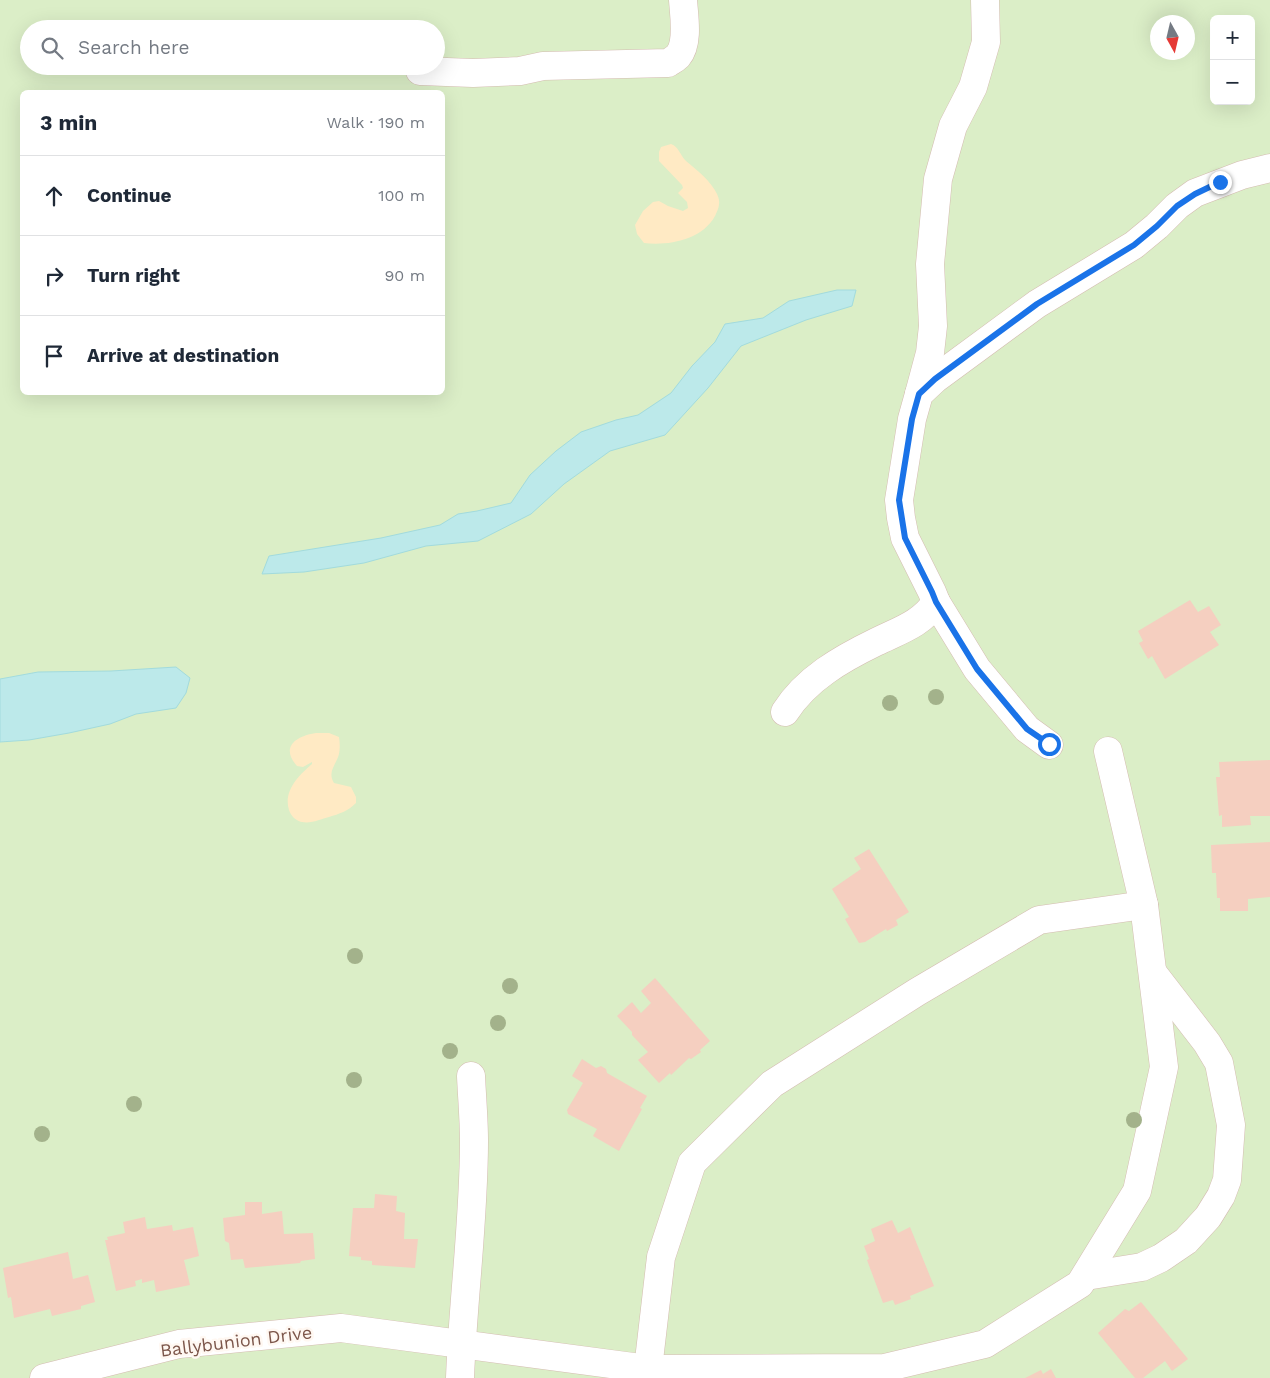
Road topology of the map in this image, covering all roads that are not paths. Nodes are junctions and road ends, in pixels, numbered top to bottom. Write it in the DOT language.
graph roads {
  1 [pos="683,0"];
  2 [pos="985,0"];
  3 [pos="445,72"];
  4 [pos="1270,168"];
  5 [pos="919,394"];
  6 [pos="936,602"];
  7 [pos="785,712"];
  8 [pos="1049,744"];
  9 [pos="1108,751"];
  10 [pos="1144,905"];
  11 [pos="1152,971"];
  12 [pos="471,1076"];
  13 [pos="1086,1276"];
  14 [pos="462,1344"];
  15 [pos="526,1353"];
  16 [pos="648,1369"];
  17 [pos="788,1373"];
  18 [pos="44,1378"];
  19 [pos="460,1378"];
  20 [pos="543,1378"];
  1 -- 3 [label="street"];
  2 -- 5 [label="street"];
  4 -- 5 [label="street"];
  5 -- 6 [label="street"];
  6 -- 7 [label="street"];
  6 -- 8 [label="street"];
  9 -- 10 [label="street"];
  10 -- 11 [label="street"];
  10 -- 16 [label="street"];
  11 -- 13 [label="street"];
  11 -- 13 [label="street"];
  12 -- 14 [label="street"];
  13 -- 17 [label="street, Ballybunion Drive"];
  14 -- 15 [label="street, Ballybunion Drive"];
  14 -- 18 [label="street, Ballybunion Drive"];
  14 -- 19 [label="street"];
  15 -- 16 [label="street, Ballybunion Drive"];
  15 -- 20 [label="street"];
  16 -- 17 [label="street, Ballybunion Drive"];
}
